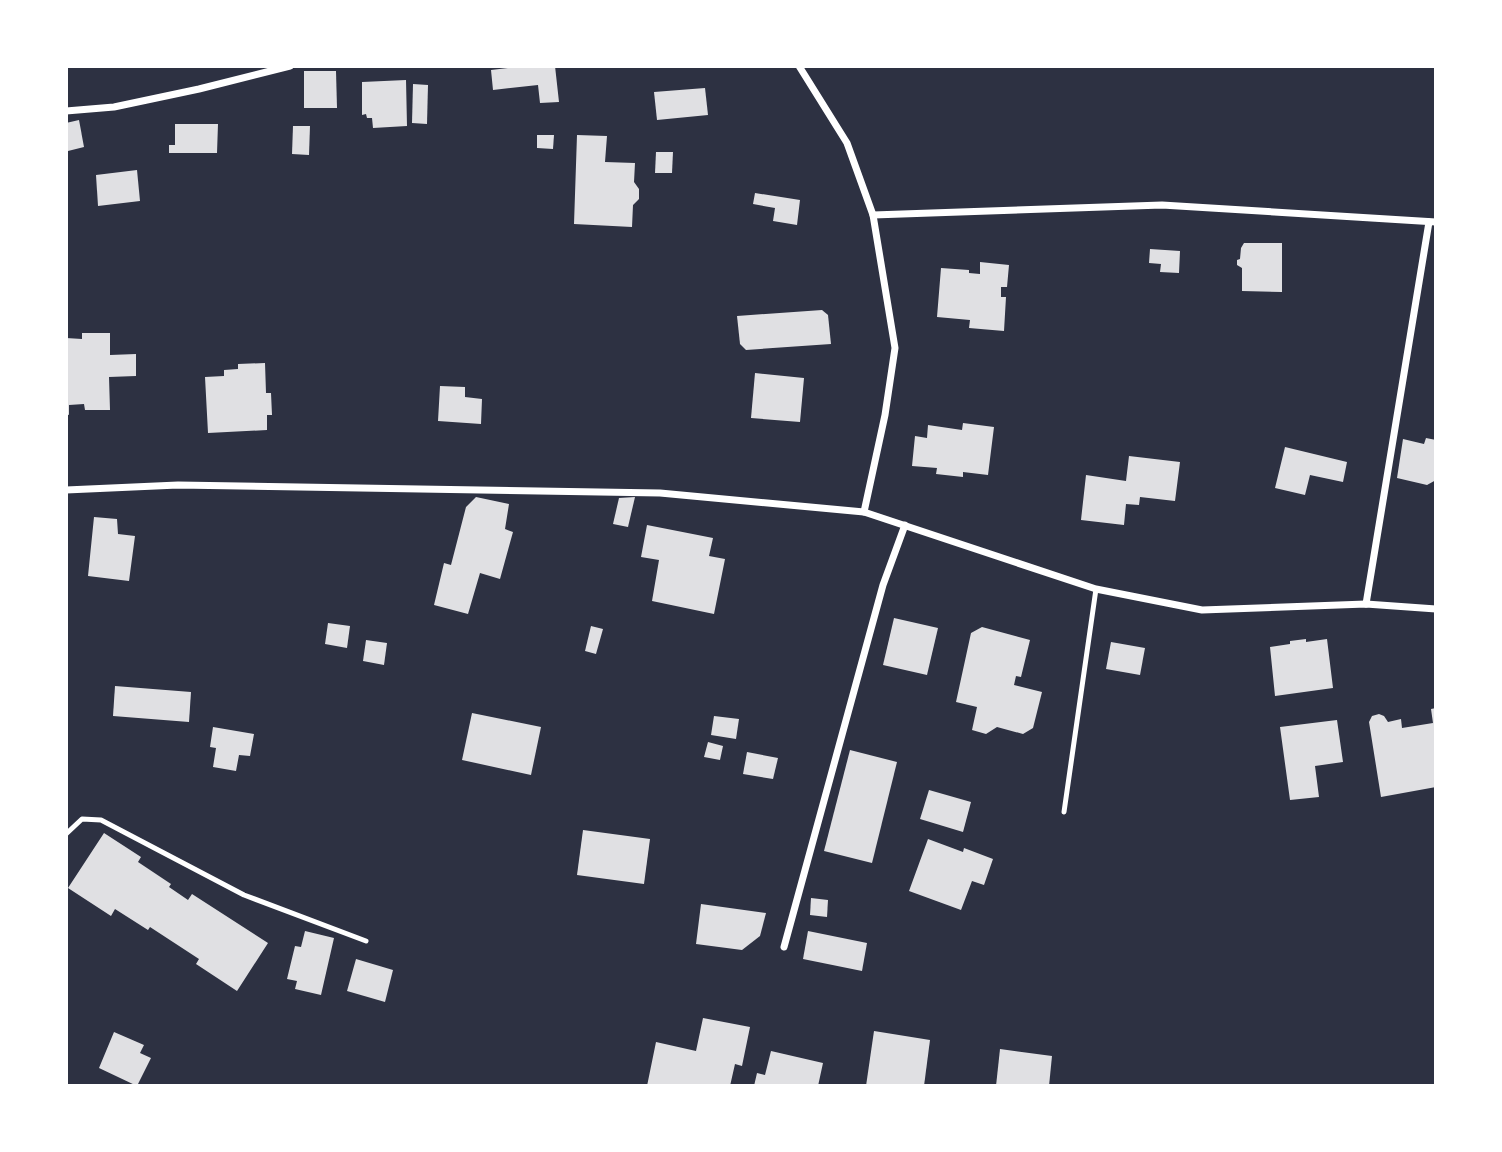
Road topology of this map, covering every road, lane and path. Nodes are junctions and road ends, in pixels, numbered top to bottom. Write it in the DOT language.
graph roads {
  1 [pos="290,66"];
  2 [pos="799,66"];
  3 [pos="66,111"];
  4 [pos="873,215"];
  5 [pos="1432,222"];
  6 [pos="66,490"];
  7 [pos="864,512"];
  8 [pos="905,525"];
  9 [pos="1096,589"];
  10 [pos="1366,604"];
  11 [pos="1436,610"];
  12 [pos="1064,812"];
  13 [pos="66,834"];
  14 [pos="366,941"];
  15 [pos="784,947"];
  1 -- 3 [label="street"];
  2 -- 4 [label="street"];
  4 -- 5 [label="street"];
  4 -- 7 [label="street"];
  5 -- 10 [label="street"];
  6 -- 7 [label="street"];
  7 -- 8 [label="street"];
  8 -- 9 [label="street"];
  8 -- 15 [label="street"];
  9 -- 10 [label="street"];
  9 -- 12 [label="lane"];
  10 -- 11 [label="street"];
  13 -- 14 [label="lane"];
}
